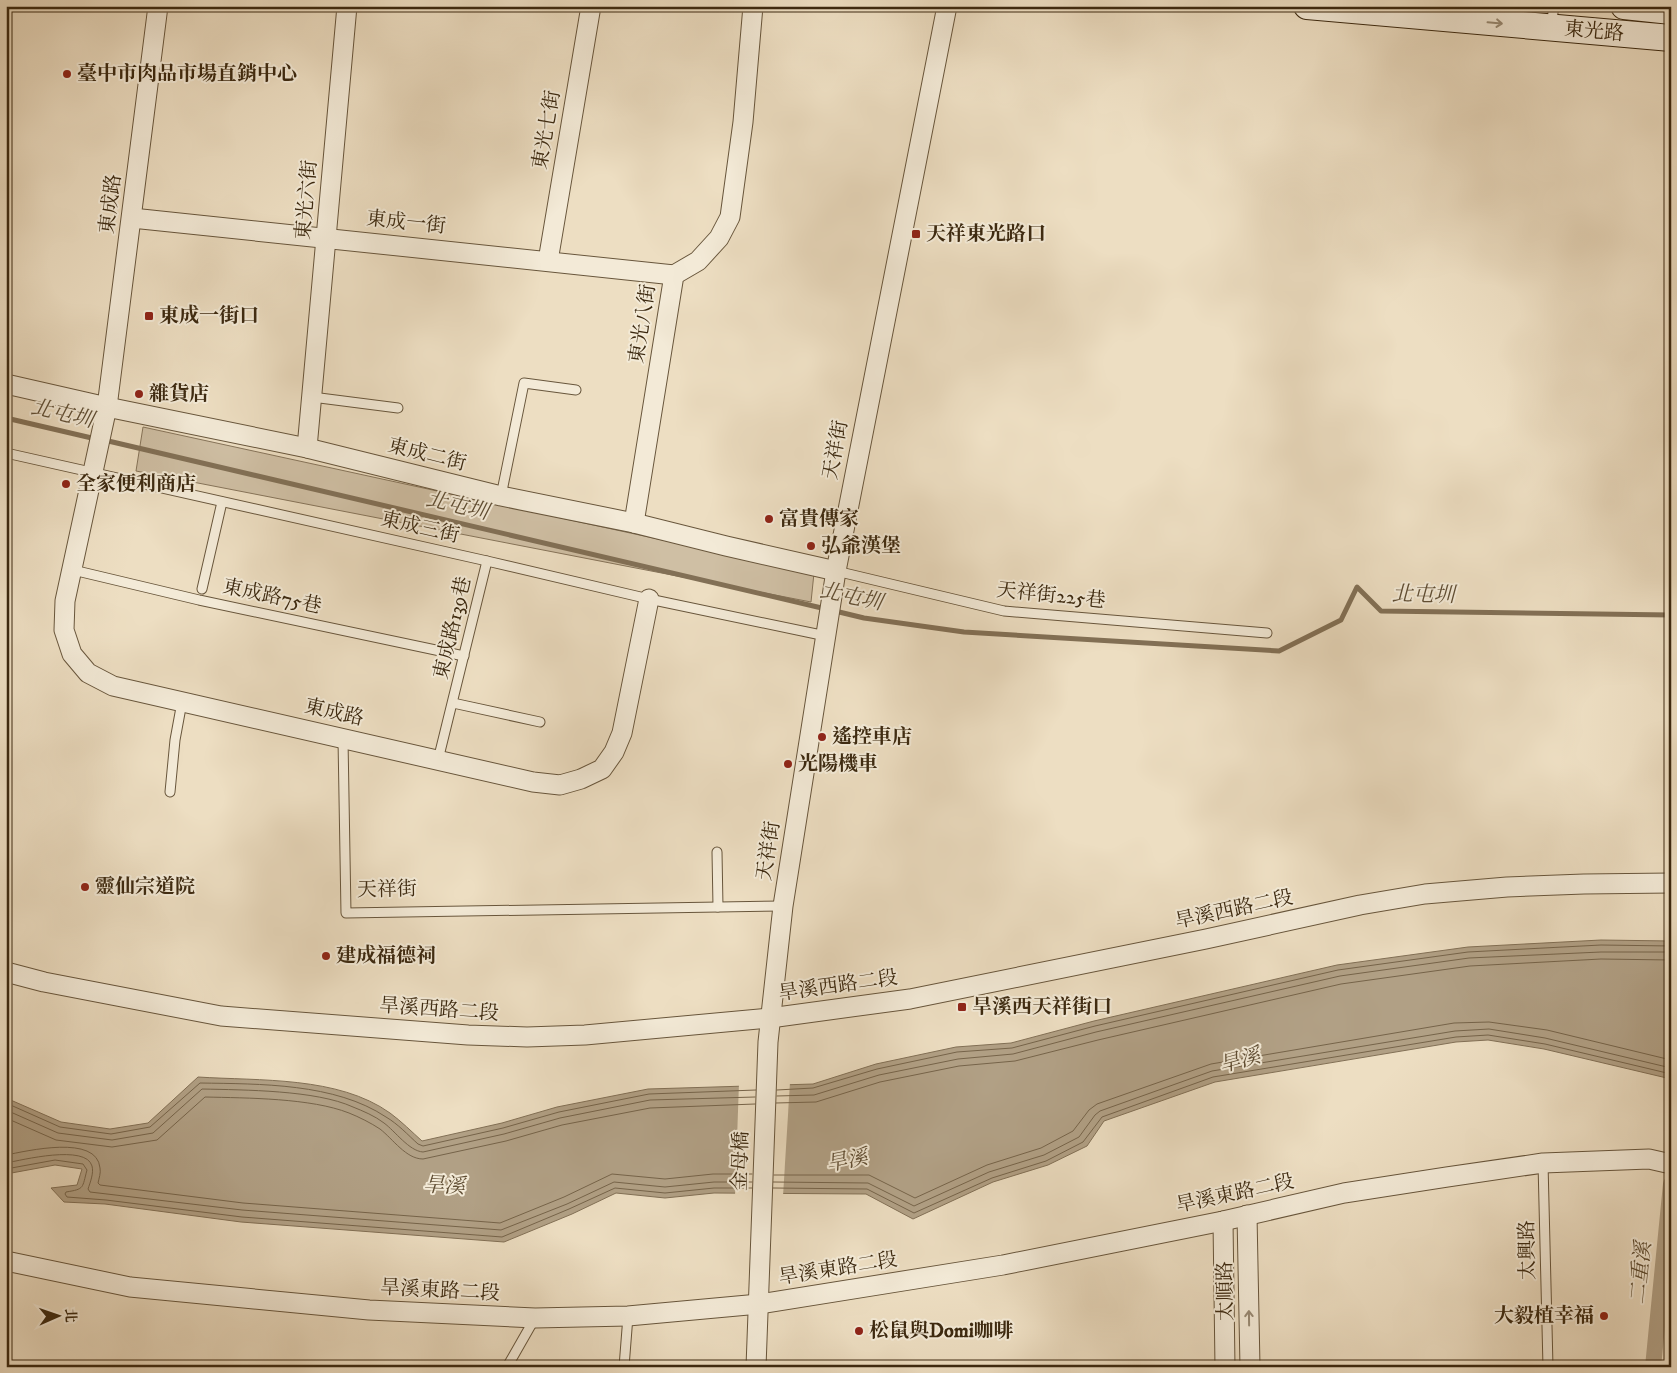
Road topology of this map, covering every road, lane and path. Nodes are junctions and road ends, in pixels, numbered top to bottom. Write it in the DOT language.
graph roads {
  1 [pos="158,6"];
  2 [pos="347,6"];
  3 [pos="591,6"];
  4 [pos="753,6"];
  5 [pos="947,6"];
  6 [pos="1307,6"];
  7 [pos="1624,6"];
  8 [pos="1671,10"];
  9 [pos="1552,17"];
  10 [pos="1671,38"];
  11 [pos="132,218"];
  12 [pos="326,237"];
  13 [pos="548,261"];
  14 [pos="674,275"];
  15 [pos="6,384"];
  16 [pos="576,390"];
  17 [pos="312,397"];
  18 [pos="107,407"];
  19 [pos="398,408"];
  20 [pos="308,448"];
  21 [pos="6,453"];
  22 [pos="93,473"];
  23 [pos="501,496"];
  24 [pos="222,502"];
  25 [pos="634,523"];
  26 [pos="487,561"];
  27 [pos="72,570"];
  28 [pos="836,570"];
  29 [pos="202,589"];
  30 [pos="649,599"];
  31 [pos="1267,633"];
  32 [pos="826,636"];
  33 [pos="464,656"];
  34 [pos="182,702"];
  35 [pos="453,703"];
  36 [pos="540,722"];
  37 [pos="343,739"];
  38 [pos="438,760"];
  39 [pos="170,792"];
  40 [pos="717,852"];
  41 [pos="1671,883"];
  42 [pos="783,906"];
  43 [pos="718,907"];
  44 [pos="6,972"];
  45 [pos="770,1018"];
  46 [pos="768,1042"];
  47 [pos="1543,1163"];
  48 [pos="1671,1164"];
  49 [pos="1247,1215"];
  50 [pos="1223,1221"];
  51 [pos="6,1261"];
  52 [pos="759,1304"];
  53 [pos="628,1316"];
  54 [pos="535,1318"];
  55 [pos="507,1367"];
  56 [pos="624,1367"];
  57 [pos="756,1367"];
  58 [pos="1225,1367"];
  59 [pos="1250,1367"];
  60 [pos="1548,1367"];
  1 -- 11 [label="street, 東成路"];
  2 -- 12 [label="street, 東光六街"];
  3 -- 13 [label="street, 東光七街"];
  4 -- 14 [label="street, 東光八街"];
  5 -- 28 [label="street, 天祥街"];
  6 -- 9 [label="street, 東光路, one-way"];
  7 -- 8 [label="street, 東光路"];
  9 -- 10 [label="street, 東光路"];
  11 -- 12 [label="street, 東成一街"];
  11 -- 18 [label="street, 東成路"];
  12 -- 13 [label="street, 東成一街"];
  12 -- 17 [label="street, 東光六街"];
  13 -- 14 [label="street, 東成一街"];
  14 -- 25 [label="street, 東光八街"];
  15 -- 18 [label="street, 東成二街"];
  16 -- 23 [label="lane"];
  17 -- 19 [label="lane"];
  17 -- 20 [label="street, 東光六街"];
  18 -- 20 [label="street, 東成二街"];
  18 -- 22 [label="street, 東成路"];
  20 -- 23 [label="street, 東成二街"];
  21 -- 22 [label="lane, 東成三街"];
  22 -- 24 [label="lane, 東成三街"];
  22 -- 27 [label="street, 東成路"];
  23 -- 25 [label="street, 東成二街"];
  24 -- 26 [label="lane, 東成三街"];
  24 -- 29 [label="lane"];
  25 -- 28 [label="street, 東成二街"];
  26 -- 30 [label="lane, 東成三街"];
  26 -- 33 [label="lane, 東成路139巷"];
  27 -- 33 [label="lane, 東成路75巷"];
  27 -- 34 [label="street, 東成路"];
  28 -- 31 [label="lane, 天祥街225巷"];
  28 -- 32 [label="street, 天祥街"];
  30 -- 32 [label="lane, 東成三街"];
  30 -- 38 [label="street, 東成路"];
  32 -- 42 [label="street, 天祥街"];
  33 -- 35 [label="lane, 東成路139巷"];
  34 -- 37 [label="street, 東成路"];
  34 -- 39 [label="lane"];
  35 -- 36 [label="lane, 東成路139巷"];
  35 -- 38 [label="lane, 東成路139巷"];
  37 -- 38 [label="street, 東成路"];
  37 -- 43 [label="lane, 天祥街"];
  40 -- 43 [label="lane"];
  41 -- 45 [label="street, 旱溪西路二段"];
  42 -- 43 [label="lane, 天祥街"];
  42 -- 45 [label="street, 天祥街"];
  44 -- 45 [label="street, 旱溪西路二段"];
  45 -- 46 [label="street, 天祥街"];
  46 -- 52 [label="street, 金母橋"];
  47 -- 48 [label="street, 旱溪東路二段"];
  47 -- 49 [label="street, 旱溪東路二段"];
  47 -- 60 [label="lane, 太興路"];
  49 -- 50 [label="street, 旱溪東路二段"];
  59 -- 49 [label="street, 太順路, one-way"];
  50 -- 52 [label="street, 旱溪東路二段"];
  50 -- 58 [label="street, 太順路"];
  51 -- 54 [label="street, 旱溪東路二段"];
  52 -- 53 [label="street, 旱溪東路二段"];
  52 -- 57 [label="street, 金母橋"];
  53 -- 54 [label="street, 旱溪東路二段"];
  53 -- 56 [label="lane"];
  54 -- 55 [label="lane"];
}
